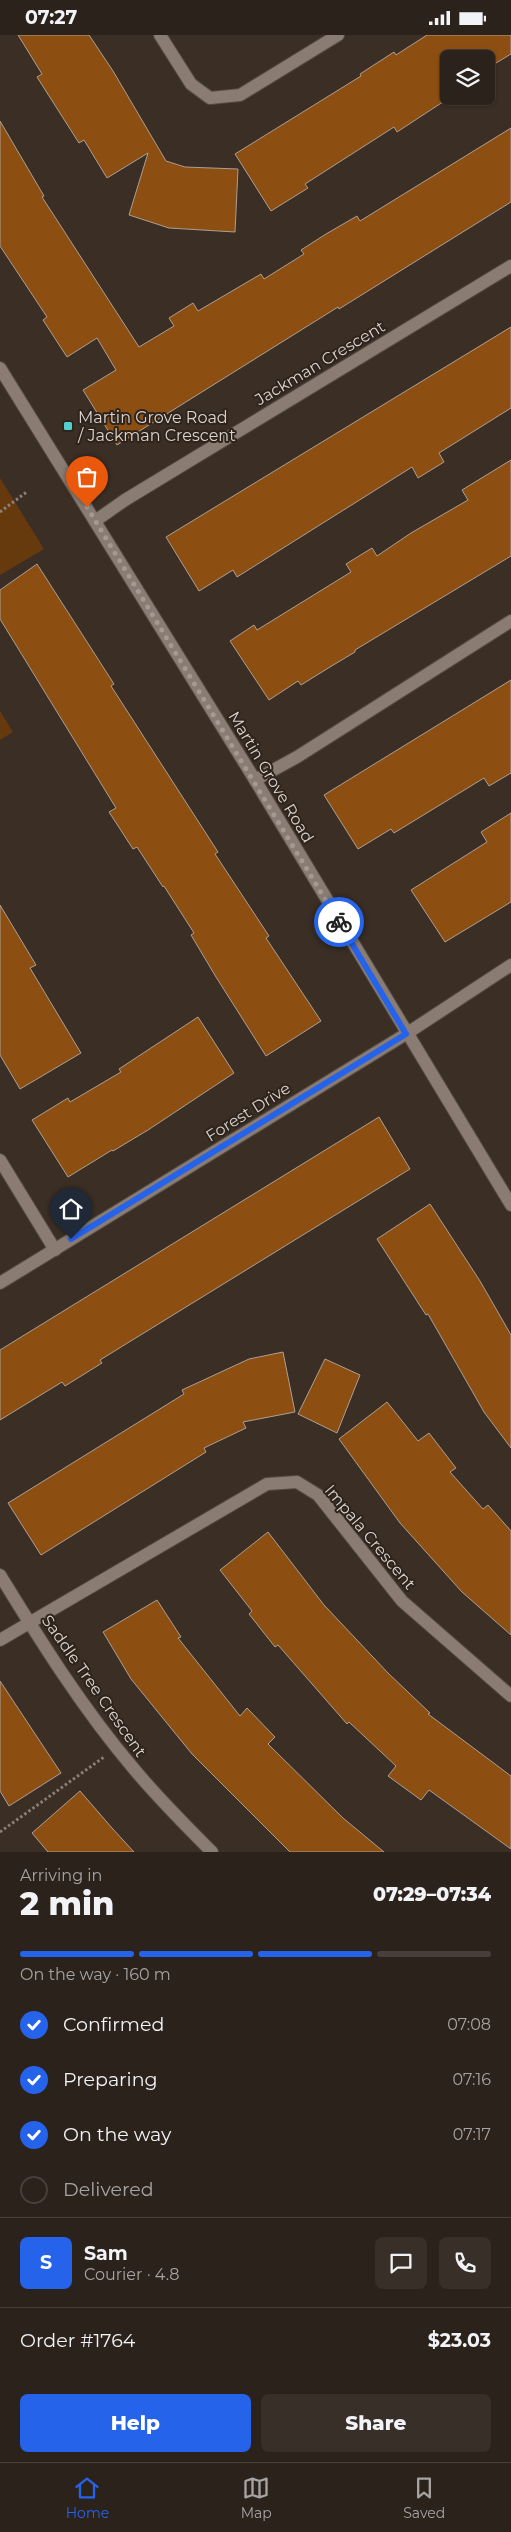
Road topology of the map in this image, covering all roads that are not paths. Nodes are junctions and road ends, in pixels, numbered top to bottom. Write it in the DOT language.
graph roads {
  1 [pos="160,35"];
  2 [pos="338,35"];
  3 [pos="511,266"];
  4 [pos="0,369"];
  5 [pos="95,521"];
  6 [pos="511,621"];
  7 [pos="255,780"];
  8 [pos="511,965"];
  9 [pos="406,1034"];
  10 [pos="0,1160"];
  11 [pos="511,1205"];
  12 [pos="55,1249"];
  13 [pos="0,1283"];
  14 [pos="0,1575"];
  15 [pos="29,1622"];
  16 [pos="0,1640"];
  17 [pos="511,1696"];
  18 [pos="212,1852"];
  1 -- 2 [label="street"];
  3 -- 5 [label="street, Jackman Crescent"];
  4 -- 5 [label="street, Martin Grove Road"];
  5 -- 7 [label="street, Martin Grove Road"];
  6 -- 7 [label="street"];
  7 -- 9 [label="street, Martin Grove Road"];
  8 -- 9 [label="street, Forest Drive"];
  9 -- 11 [label="street, Martin Grove Road"];
  9 -- 12 [label="street, Forest Drive"];
  10 -- 12 [label="street"];
  12 -- 13 [label="street, Forest Drive"];
  14 -- 15 [label="street, Saddle Tree Crescent"];
  15 -- 16 [label="street, Impala Crescent"];
  15 -- 17 [label="street, Impala Crescent"];
  15 -- 18 [label="street, Saddle Tree Crescent"];
}
